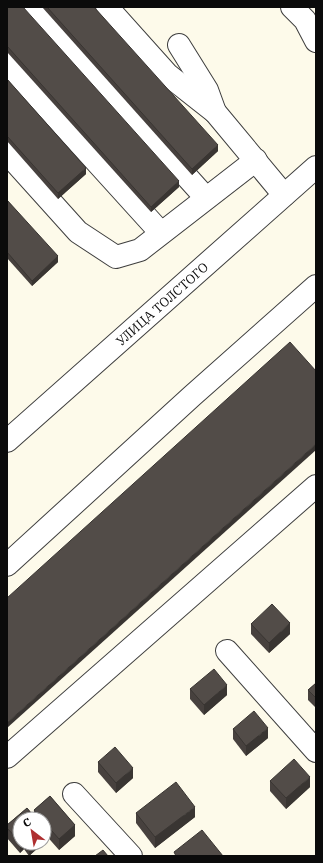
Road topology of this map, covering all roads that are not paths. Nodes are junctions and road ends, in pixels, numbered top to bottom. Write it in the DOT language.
graph roads {
  1 [pos="34,7"];
  2 [pos="107,7"];
  3 [pos="304,12"];
  4 [pos="316,41"];
  5 [pos="179,45"];
  6 [pos="7,63"];
  7 [pos="215,112"];
  8 [pos="7,153"];
  9 [pos="256,160"];
  10 [pos="316,167"];
  11 [pos="284,195"];
  12 [pos="206,198"];
  13 [pos="161,233"];
  14 [pos="316,286"];
  15 [pos="7,441"];
  16 [pos="316,486"];
  17 [pos="7,565"];
  18 [pos="227,652"];
  19 [pos="316,751"];
  20 [pos="7,757"];
  21 [pos="74,794"];
  22 [pos="131,856"];
  1 -- 12 [label="street"];
  2 -- 7 [label="street"];
  3 -- 4 [label="street"];
  5 -- 7 [label="street"];
  6 -- 13 [label="street"];
  7 -- 9 [label="street"];
  8 -- 13 [label="street"];
  9 -- 11 [label="street"];
  9 -- 12 [label="street"];
  10 -- 11 [label="street, УЛИЦА ТОЛСТОГО"];
  11 -- 15 [label="street, УЛИЦА ТОЛСТОГО"];
  12 -- 13 [label="street"];
  14 -- 17 [label="street"];
  16 -- 20 [label="street"];
  18 -- 19 [label="street"];
  21 -- 22 [label="street"];
}
